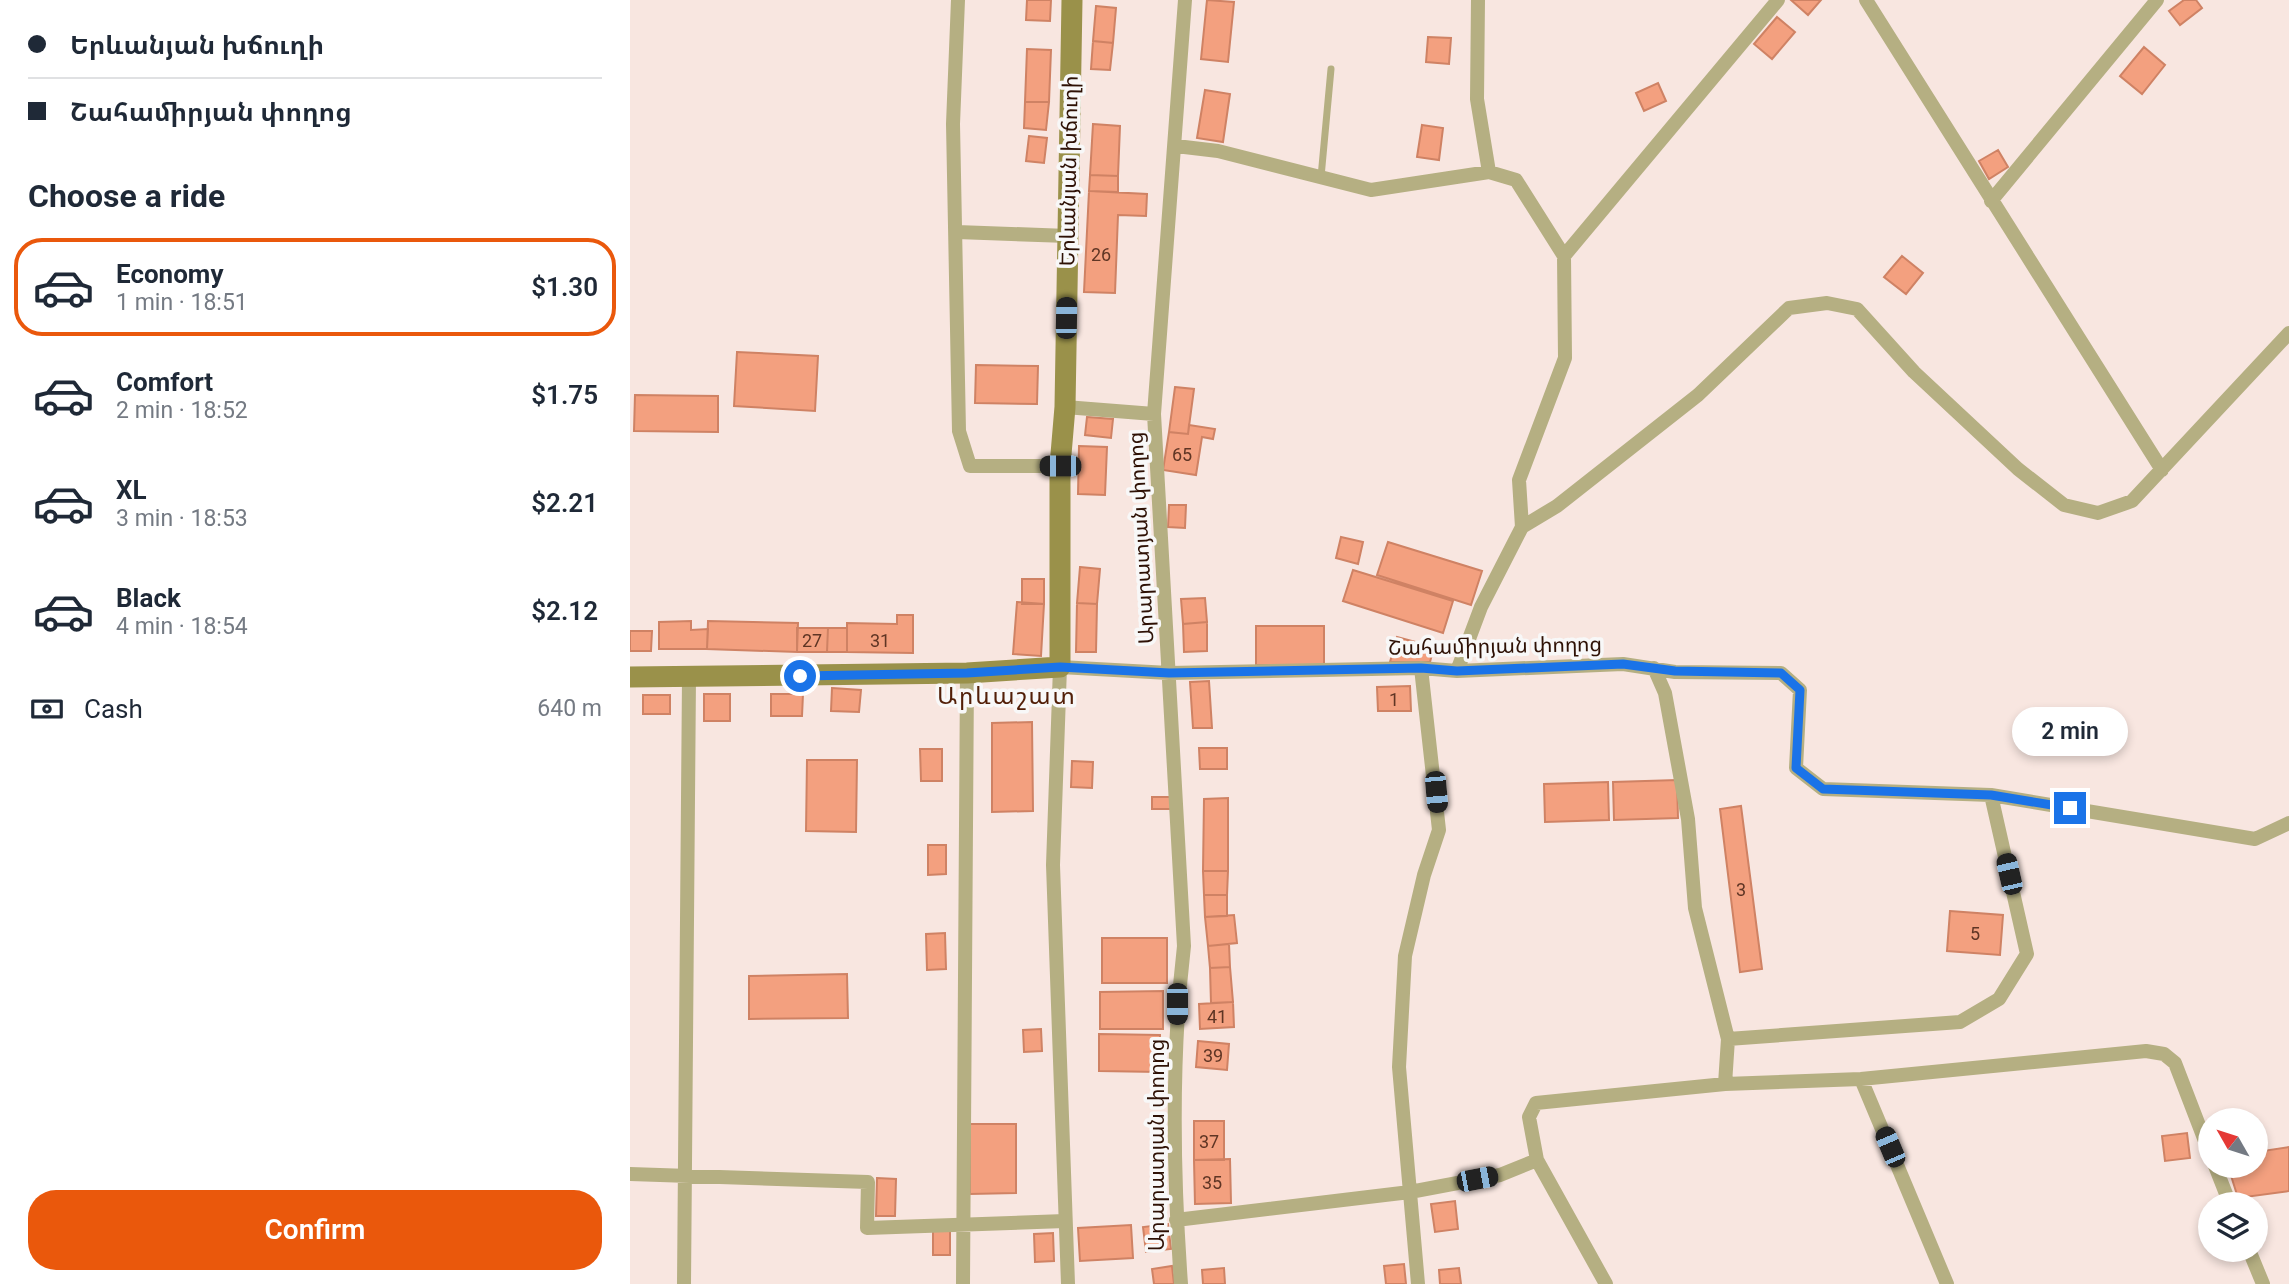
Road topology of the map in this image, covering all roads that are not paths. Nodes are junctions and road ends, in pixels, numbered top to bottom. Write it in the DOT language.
graph roads {
  1 [pos="958,0"];
  2 [pos="1072,0"];
  3 [pos="1185,0"];
  4 [pos="1478,0"];
  5 [pos="1777,0"];
  6 [pos="1866,0"];
  7 [pos="2157,0"];
  8 [pos="1331,69"];
  9 [pos="1176,146"];
  10 [pos="1489,172"];
  11 [pos="1321,177"];
  12 [pos="1991,201"];
  13 [pos="957,232"];
  14 [pos="1068,236"];
  15 [pos="1564,256"];
  16 [pos="2289,333"];
  17 [pos="1065,407"];
  18 [pos="1154,414"];
  19 [pos="1060,466"];
  20 [pos="2162,470"];
  21 [pos="1522,527"];
  22 [pos="1060,667"];
  23 [pos="1421,668"];
  24 [pos="1654,668"];
  25 [pos="1457,671"];
  26 [pos="967,673"];
  27 [pos="1169,673"];
  28 [pos="630,677"];
  29 [pos="689,677"];
  30 [pos="1991,795"];
  31 [pos="2289,823"];
  32 [pos="1728,1039"];
  33 [pos="1861,1079"];
  34 [pos="1725,1084"];
  35 [pos="2198,1123"];
  36 [pos="1537,1160"];
  37 [pos="630,1174"];
  38 [pos="684,1176"];
  39 [pos="1410,1192"];
  40 [pos="1176,1220"];
  41 [pos="1065,1221"];
  42 [pos="964,1226"];
  43 [pos="2254,1262"];
  44 [pos="684,1284"];
  45 [pos="963,1284"];
  46 [pos="1068,1284"];
  47 [pos="1181,1284"];
  48 [pos="1418,1284"];
  49 [pos="1606,1284"];
  50 [pos="1947,1284"];
  51 [pos="2263,1284"];
  1 -- 13 [label="street"];
  2 -- 14 [label="main road, Երևանյան խճուղի"];
  3 -- 9 [label="street, Արարատյան փողոց"];
  4 -- 10 [label="street"];
  5 -- 15 [label="street"];
  6 -- 12 [label="street"];
  7 -- 12 [label="street"];
  8 -- 11 [label="lane"];
  9 -- 11 [label="street"];
  9 -- 18 [label="street, Արարատյան փողոց"];
  10 -- 11 [label="street"];
  10 -- 15 [label="street"];
  12 -- 20 [label="street"];
  13 -- 14 [label="street"];
  13 -- 19 [label="street"];
  14 -- 17 [label="main road, Երևանյան խճուղի"];
  15 -- 21 [label="street"];
  16 -- 20 [label="street"];
  17 -- 18 [label="street"];
  17 -- 19 [label="main road, Երևանյան խճուղի"];
  18 -- 27 [label="street, Արարատյան փողոց"];
  19 -- 22 [label="main road, Երևանյան խճուղի"];
  20 -- 21 [label="street"];
  21 -- 25 [label="street"];
  22 -- 26 [label="main road"];
  22 -- 27 [label="street, Շահամիրյան փողոց"];
  22 -- 41 [label="street"];
  23 -- 25 [label="street, Շահամիրյան փողոց"];
  23 -- 27 [label="street, Շահամիրյան փողոց"];
  23 -- 39 [label="street"];
  24 -- 25 [label="street, Շահամիրյան փողոց"];
  24 -- 30 [label="street, Շահամիրյան փողոց"];
  24 -- 32 [label="street"];
  26 -- 29 [label="main road"];
  26 -- 42 [label="street"];
  27 -- 40 [label="street, Արարատյան փողոց"];
  28 -- 29 [label="main road"];
  29 -- 38 [label="street"];
  30 -- 31 [label="street, Շահամիրյան փողոց"];
  30 -- 32 [label="street"];
  32 -- 34 [label="street"];
  33 -- 34 [label="street"];
  33 -- 35 [label="street"];
  33 -- 50 [label="street"];
  34 -- 36 [label="street"];
  36 -- 39 [label="street"];
  36 -- 49 [label="street"];
  37 -- 38 [label="street"];
  38 -- 42 [label="street"];
  38 -- 44 [label="street"];
  39 -- 40 [label="street"];
  39 -- 48 [label="street"];
  40 -- 47 [label="street, Արարատյան փողոց"];
  41 -- 42 [label="street"];
  41 -- 46 [label="street"];
  42 -- 45 [label="street"];
  43 -- 51 [label="street"];
}
